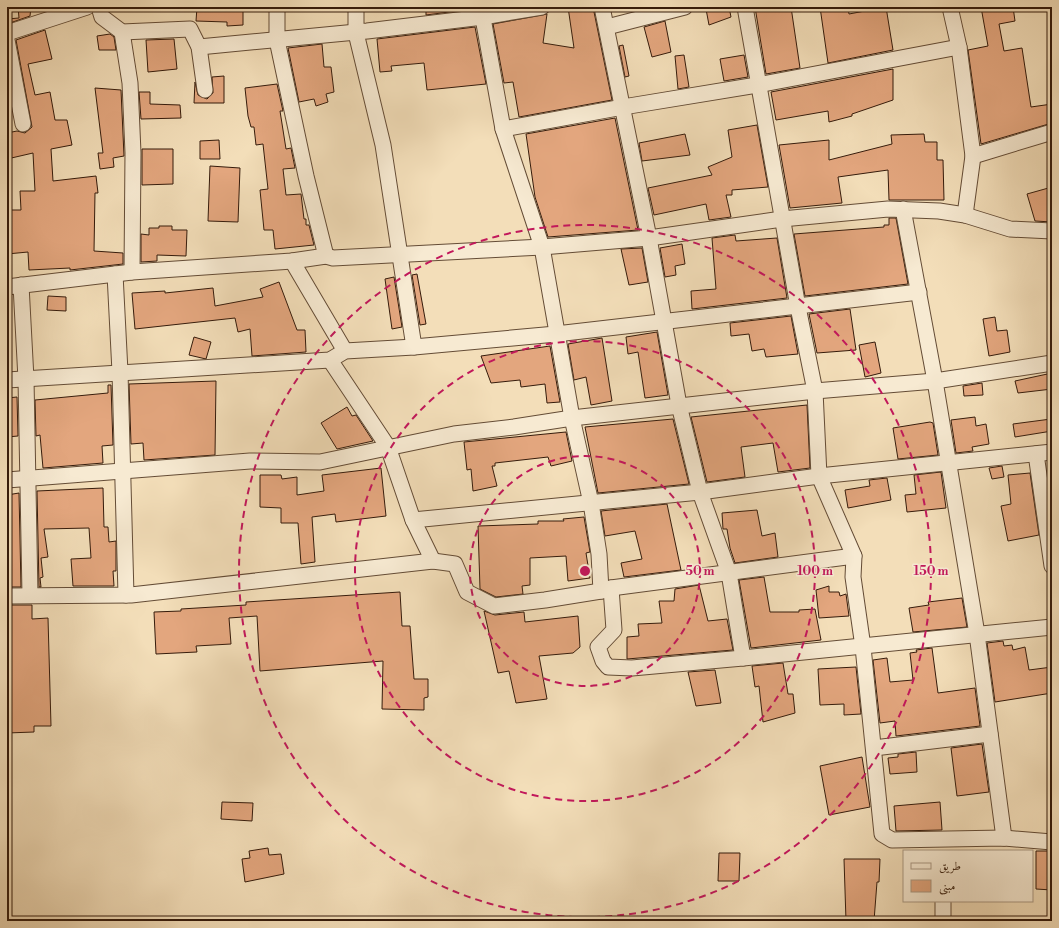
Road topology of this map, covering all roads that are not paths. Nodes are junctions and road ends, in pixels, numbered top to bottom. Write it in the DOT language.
graph roads {
  1 [pos="87,7"];
  2 [pos="99,7"];
  3 [pos="277,7"];
  4 [pos="356,7"];
  5 [pos="542,7"];
  6 [pos="602,7"];
  7 [pos="684,7"];
  8 [pos="745,7"];
  9 [pos="950,7"];
  10 [pos="482,12"];
  11 [pos="606,27"];
  12 [pos="122,32"];
  13 [pos="7,33"];
  14 [pos="356,33"];
  15 [pos="7,40"];
  16 [pos="277,40"];
  17 [pos="199,47"];
  18 [pos="959,47"];
  19 [pos="757,85"];
  20 [pos="205,90"];
  21 [pos="623,107"];
  22 [pos="23,124"];
  23 [pos="503,129"];
  24 [pos="1052,132"];
  25 [pos="973,156"];
  26 [pos="903,209"];
  27 [pos="966,215"];
  28 [pos="782,219"];
  29 [pos="1052,231"];
  30 [pos="649,238"];
  31 [pos="542,247"];
  32 [pos="400,254"];
  33 [pos="326,256"];
  34 [pos="292,261"];
  35 [pos="132,272"];
  36 [pos="115,274"];
  37 [pos="14,286"];
  38 [pos="919,292"];
  39 [pos="798,307"];
  40 [pos="664,321"];
  41 [pos="556,334"];
  42 [pos="414,347"];
  43 [pos="345,351"];
  44 [pos="330,360"];
  45 [pos="1052,363"];
  46 [pos="120,372"];
  47 [pos="26,379"];
  48 [pos="7,380"];
  49 [pos="935,381"];
  50 [pos="815,391"];
  51 [pos="679,405"];
  52 [pos="572,418"];
  53 [pos="388,447"];
  54 [pos="1052,452"];
  55 [pos="1036,454"];
  56 [pos="948,463"];
  57 [pos="122,471"];
  58 [pos="819,476"];
  59 [pos="28,478"];
  60 [pos="7,480"];
  61 [pos="700,492"];
  62 [pos="591,503"];
  63 [pos="413,520"];
  64 [pos="854,556"];
  65 [pos="433,561"];
  66 [pos="1052,566"];
  67 [pos="729,573"];
  68 [pos="606,590"];
  69 [pos="30,595"];
  70 [pos="126,595"];
  71 [pos="7,596"];
  72 [pos="1052,627"];
  73 [pos="977,634"];
  74 [pos="863,647"];
  75 [pos="743,658"];
  76 [pos="990,734"];
  77 [pos="874,748"];
  78 [pos="1004,838"];
  79 [pos="1052,842"];
  80 [pos="943,845"];
  81 [pos="943,902"];
  82 [pos="942,921"];
  1 -- 13 [label="street"];
  2 -- 12 [label="street"];
  3 -- 16 [label="street"];
  4 -- 14 [label="street"];
  5 -- 10 [label="street"];
  6 -- 11 [label="street"];
  7 -- 11 [label="street"];
  8 -- 19 [label="street"];
  9 -- 18 [label="street"];
  10 -- 14 [label="street"];
  10 -- 23 [label="street"];
  11 -- 21 [label="street"];
  12 -- 17 [label="street"];
  12 -- 35 [label="street"];
  14 -- 16 [label="street"];
  14 -- 32 [label="street"];
  15 -- 22 [label="street"];
  16 -- 17 [label="street"];
  16 -- 33 [label="street"];
  17 -- 20 [label="street"];
  18 -- 19 [label="street"];
  18 -- 25 [label="street"];
  19 -- 21 [label="street"];
  19 -- 28 [label="street"];
  21 -- 23 [label="street"];
  21 -- 30 [label="street"];
  23 -- 31 [label="street"];
  24 -- 25 [label="street"];
  25 -- 27 [label="street"];
  26 -- 27 [label="street"];
  26 -- 28 [label="street"];
  26 -- 38 [label="street"];
  27 -- 29 [label="street"];
  28 -- 30 [label="street"];
  28 -- 39 [label="street"];
  30 -- 31 [label="street"];
  30 -- 40 [label="street"];
  31 -- 32 [label="street"];
  31 -- 41 [label="street"];
  32 -- 33 [label="street"];
  32 -- 42 [label="street"];
  33 -- 34 [label="street"];
  34 -- 35 [label="street"];
  34 -- 43 [label="street"];
  35 -- 36 [label="street"];
  36 -- 37 [label="street"];
  36 -- 46 [label="street"];
  37 -- 47 [label="street"];
  38 -- 39 [label="street"];
  38 -- 49 [label="street"];
  39 -- 40 [label="street"];
  39 -- 50 [label="street"];
  40 -- 41 [label="street"];
  40 -- 51 [label="street"];
  41 -- 42 [label="street"];
  41 -- 52 [label="street"];
  42 -- 43 [label="street"];
  43 -- 44 [label="street"];
  44 -- 46 [label="street"];
  44 -- 53 [label="street"];
  45 -- 49 [label="street"];
  46 -- 47 [label="street"];
  46 -- 57 [label="street"];
  47 -- 48 [label="street"];
  47 -- 59 [label="street"];
  49 -- 50 [label="street"];
  49 -- 56 [label="street"];
  50 -- 51 [label="street"];
  50 -- 58 [label="street"];
  51 -- 52 [label="street"];
  51 -- 61 [label="street"];
  52 -- 53 [label="street"];
  52 -- 62 [label="street"];
  53 -- 57 [label="street"];
  53 -- 63 [label="street"];
  54 -- 55 [label="street"];
  55 -- 56 [label="street"];
  55 -- 66 [label="street"];
  56 -- 58 [label="street"];
  56 -- 73 [label="street"];
  57 -- 59 [label="street"];
  57 -- 70 [label="street"];
  58 -- 61 [label="street"];
  58 -- 64 [label="street"];
  59 -- 60 [label="street"];
  59 -- 69 [label="street"];
  61 -- 62 [label="street"];
  61 -- 67 [label="street"];
  62 -- 63 [label="street"];
  62 -- 68 [label="street"];
  63 -- 65 [label="street"];
  64 -- 67 [label="street"];
  64 -- 74 [label="street"];
  65 -- 68 [label="street"];
  65 -- 70 [label="street"];
  67 -- 68 [label="street"];
  67 -- 75 [label="street"];
  68 -- 75 [label="street"];
  69 -- 70 [label="street"];
  69 -- 71 [label="street"];
  72 -- 73 [label="street"];
  73 -- 74 [label="street"];
  73 -- 76 [label="street"];
  74 -- 75 [label="street"];
  74 -- 77 [label="street"];
  76 -- 77 [label="street"];
  76 -- 78 [label="street"];
  77 -- 80 [label="street"];
  78 -- 79 [label="street"];
  78 -- 80 [label="street"];
  81 -- 82 [label="street"];
}
